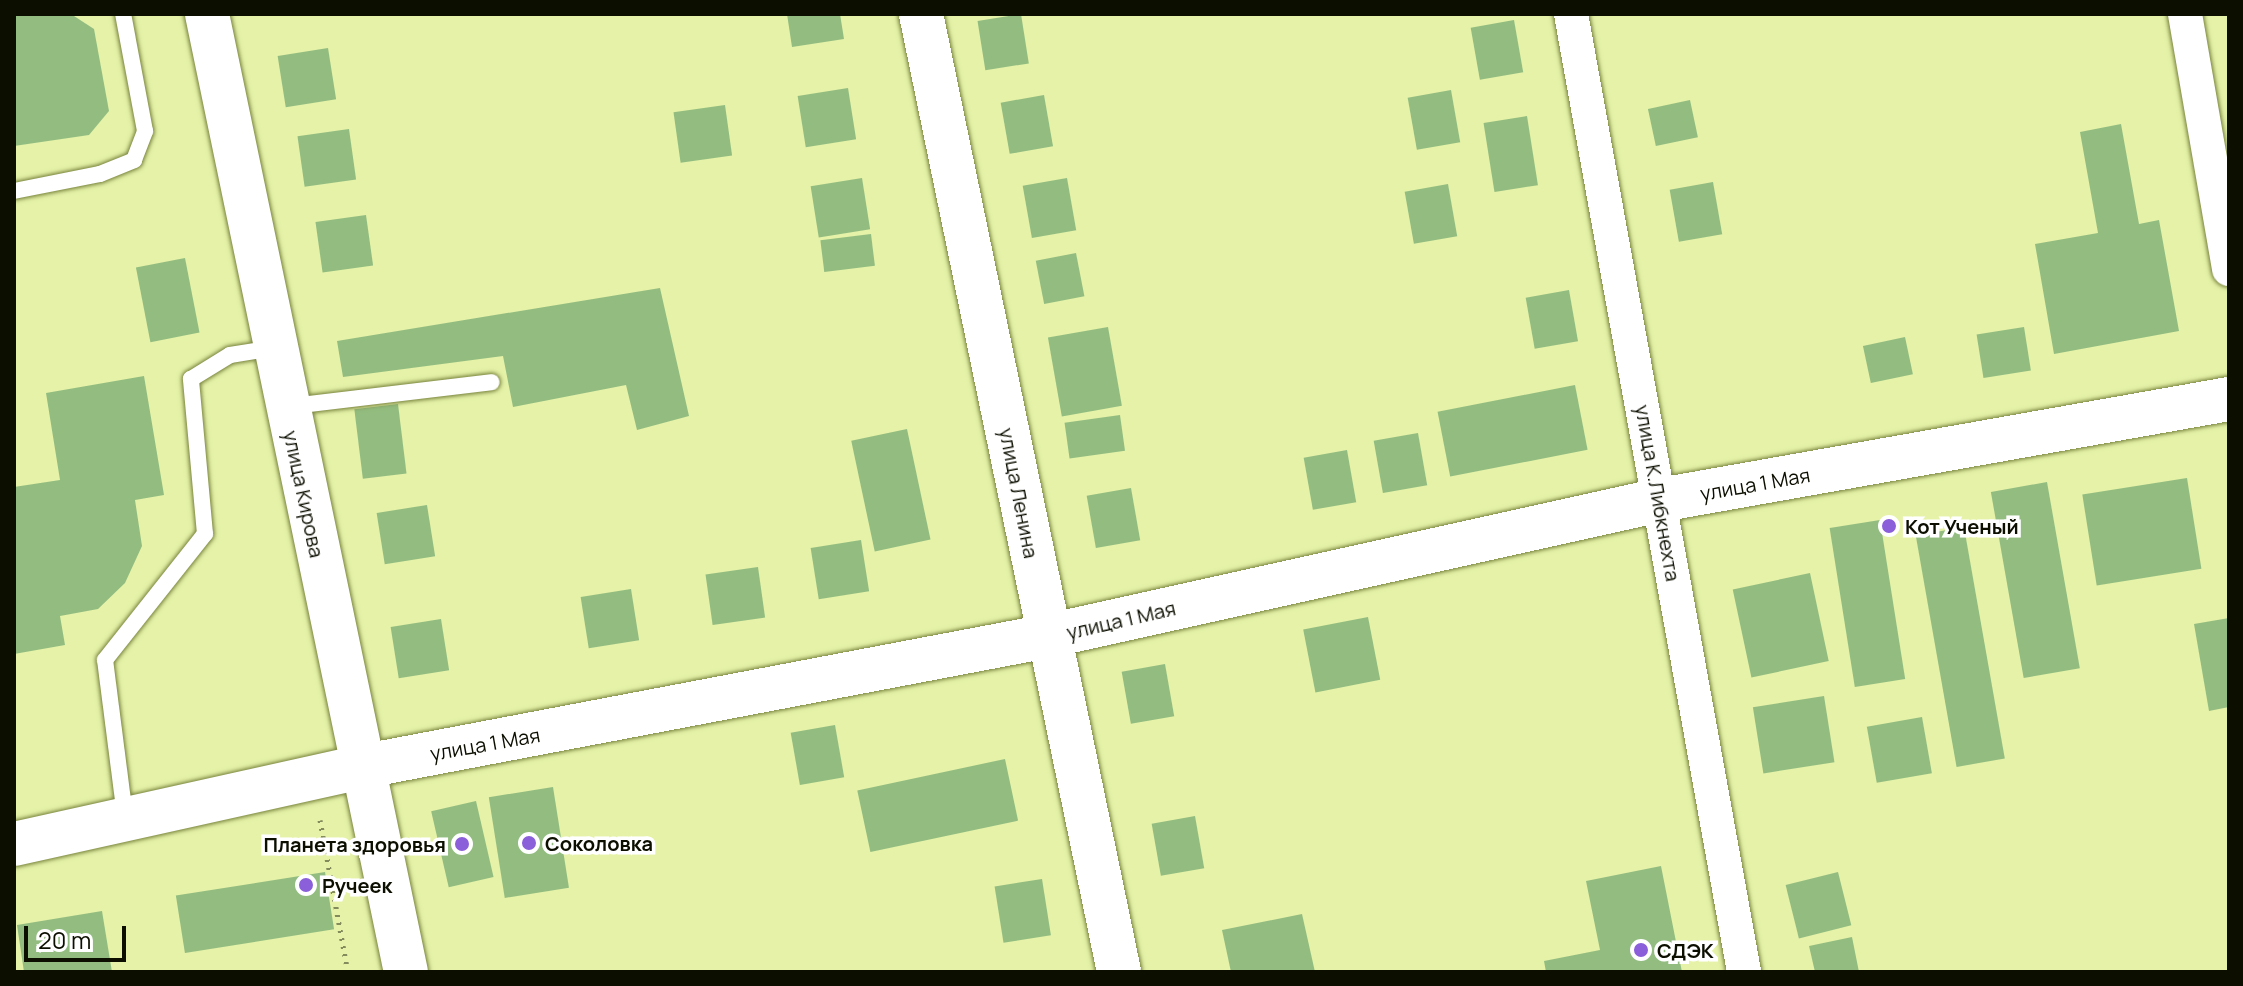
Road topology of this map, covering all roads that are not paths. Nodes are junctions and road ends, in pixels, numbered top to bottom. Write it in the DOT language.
graph roads {
  1 [pos="123,14"];
  2 [pos="207,14"];
  3 [pos="921,14"];
  4 [pos="1571,14"];
  5 [pos="2185,14"];
  6 [pos="14,191"];
  7 [pos="2229,269"];
  8 [pos="274,348"];
  9 [pos="492,382"];
  10 [pos="2229,399"];
  11 [pos="286,407"];
  12 [pos="1660,500"];
  13 [pos="1048,636"];
  14 [pos="365,766"];
  15 [pos="126,822"];
  16 [pos="14,844"];
  17 [pos="406,972"];
  18 [pos="1119,972"];
  19 [pos="1744,972"];
  1 -- 6 [label="lane"];
  2 -- 8 [label="main road, улица Кирова"];
  3 -- 13 [label="main road, улица Ленина"];
  4 -- 12 [label="street, улица К.Либкнехта"];
  5 -- 7 [label="street"];
  8 -- 11 [label="main road, улица Кирова"];
  8 -- 15 [label="lane"];
  9 -- 11 [label="lane"];
  10 -- 12 [label="main road, улица 1 Мая"];
  11 -- 14 [label="main road, улица Кирова"];
  12 -- 13 [label="main road, улица 1 Мая"];
  12 -- 19 [label="street, улица К.Либкнехта"];
  13 -- 14 [label="main road, улица 1 Мая"];
  13 -- 18 [label="main road, улица Ленина"];
  14 -- 15 [label="main road, улица 1 Мая"];
  14 -- 17 [label="main road, улица Кирова"];
  15 -- 16 [label="main road, улица 1 Мая"];
}
